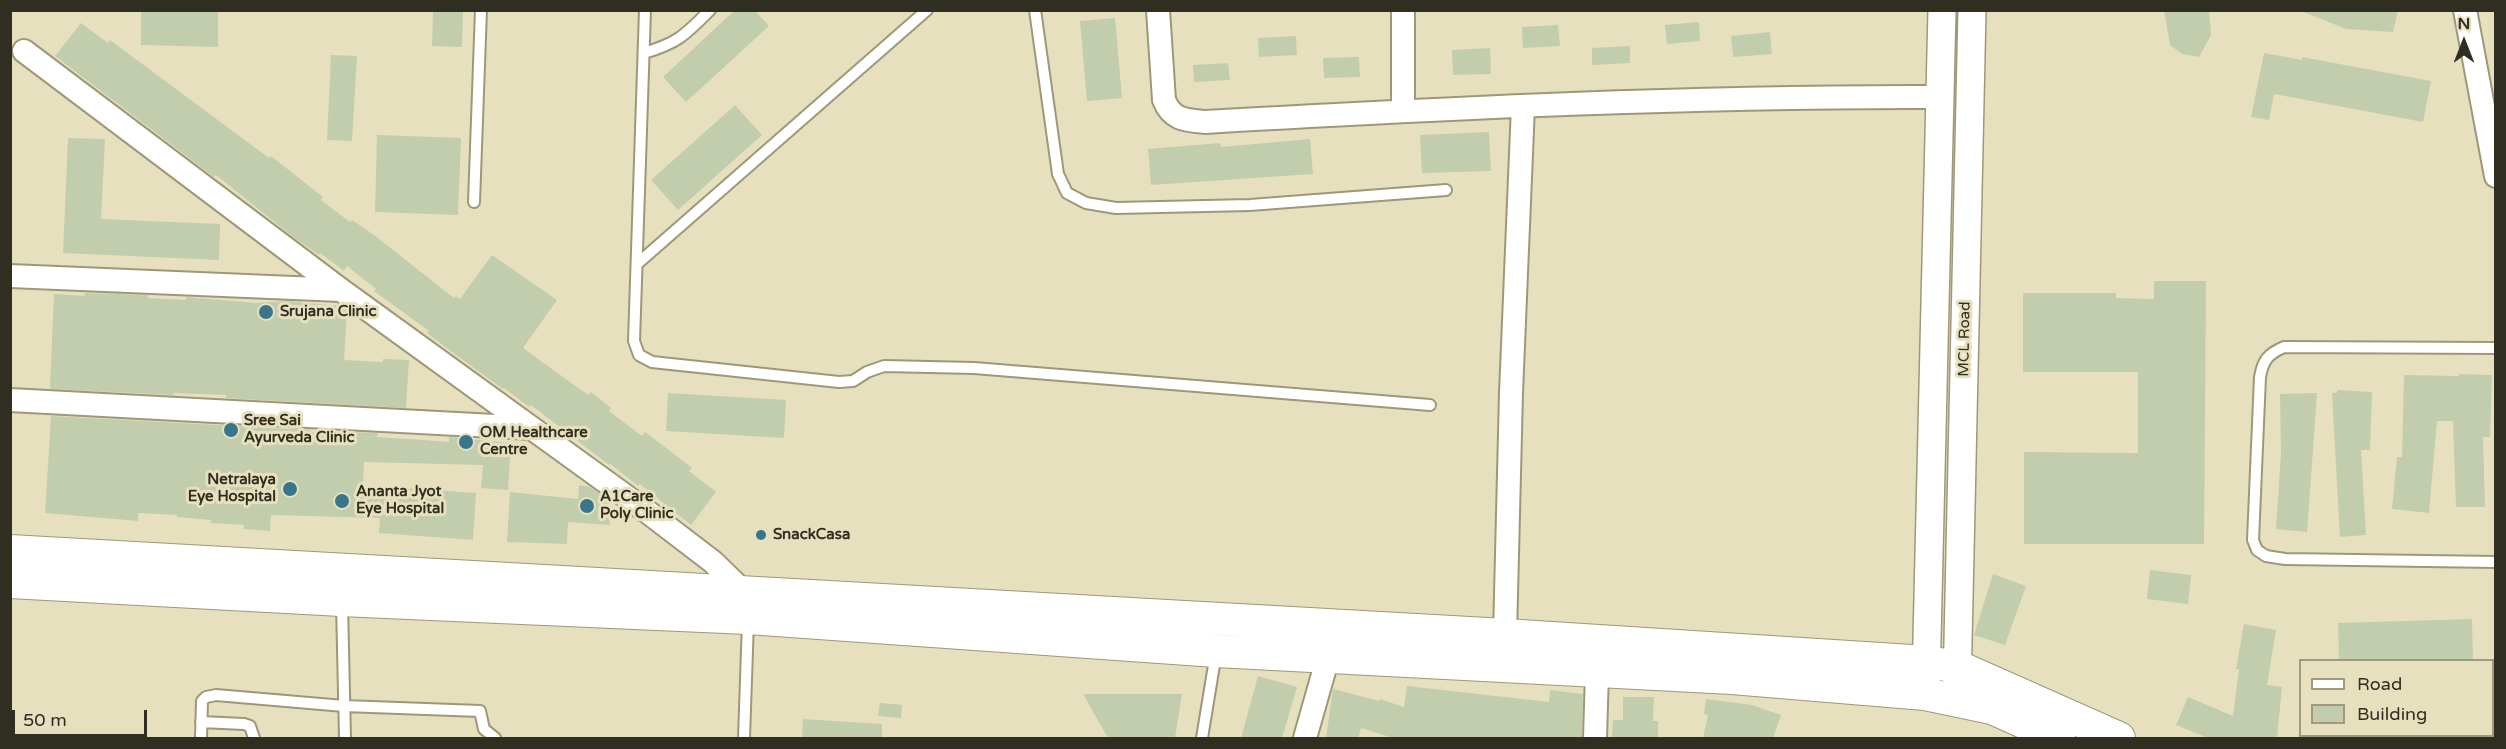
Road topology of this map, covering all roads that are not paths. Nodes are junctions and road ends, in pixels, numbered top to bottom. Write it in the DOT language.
graph roads {
  1 [pos="481,10"];
  2 [pos="645,10"];
  3 [pos="710,10"];
  4 [pos="927,10"];
  5 [pos="1035,10"];
  6 [pos="1158,10"];
  7 [pos="1403,10"];
  8 [pos="1942,10"];
  9 [pos="1971,10"];
  10 [pos="2465,10"];
  11 [pos="24,51"];
  12 [pos="644,53"];
  13 [pos="2474,57"];
  14 [pos="2496,65"];
  15 [pos="1940,97"];
  16 [pos="1523,106"];
  17 [pos="1403,111"];
  18 [pos="2496,176"];
  19 [pos="1446,190"];
  20 [pos="474,202"];
  21 [pos="637,264"];
  22 [pos="10,276"];
  23 [pos="342,290"];
  24 [pos="2496,348"];
  25 [pos="10,399"];
  26 [pos="1430,405"];
  27 [pos="531,428"];
  28 [pos="10,551"];
  29 [pos="2496,562"];
  30 [pos="10,582"];
  31 [pos="342,600"];
  32 [pos="748,606"];
  33 [pos="1505,635"];
  34 [pos="1216,651"];
  35 [pos="1328,657"];
  36 [pos="1927,662"];
  37 [pos="1959,667"];
  38 [pos="1597,672"];
  39 [pos="1925,694"];
  40 [pos="1956,699"];
  41 [pos="344,706"];
  42 [pos="201,722"];
  43 [pos="201,738"];
  44 [pos="254,738"];
  45 [pos="345,738"];
  46 [pos="495,738"];
  47 [pos="744,738"];
  48 [pos="1202,738"];
  49 [pos="1305,738"];
  50 [pos="1595,738"];
  51 [pos="2059,738"];
  52 [pos="2119,738"];
  1 -- 20 [label="lane"];
  2 -- 12 [label="lane"];
  3 -- 12 [label="lane"];
  4 -- 21 [label="lane"];
  5 -- 19 [label="lane"];
  6 -- 17 [label="street"];
  7 -- 17 [label="street"];
  8 -- 15 [label="street, MCL Road"];
  9 -- 37 [label="street, MCL Road"];
  10 -- 13 [label="street"];
  11 -- 23 [label="street"];
  12 -- 21 [label="lane"];
  13 -- 14 [label="street"];
  13 -- 18 [label="street"];
  15 -- 16 [label="street"];
  15 -- 36 [label="street, MCL Road"];
  16 -- 17 [label="street"];
  16 -- 33 [label="street"];
  21 -- 26 [label="lane"];
  22 -- 23 [label="street"];
  23 -- 27 [label="street"];
  24 -- 29 [label="lane"];
  25 -- 27 [label="street"];
  27 -- 32 [label="street"];
  28 -- 32 [label="main road"];
  30 -- 31 [label="main road"];
  31 -- 32 [label="main road"];
  31 -- 41 [label="lane"];
  32 -- 33 [label="main road"];
  32 -- 34 [label="main road"];
  32 -- 47 [label="lane"];
  33 -- 36 [label="main road"];
  34 -- 35 [label="main road"];
  34 -- 48 [label="lane"];
  35 -- 38 [label="main road"];
  35 -- 49 [label="street"];
  36 -- 37 [label="main road"];
  36 -- 39 [label="street, MCL Road"];
  37 -- 40 [label="street, MCL Road"];
  37 -- 52 [label="main road"];
  38 -- 39 [label="main road"];
  38 -- 50 [label="street"];
  39 -- 40 [label="main road"];
  40 -- 51 [label="main road"];
  41 -- 42 [label="lane"];
  41 -- 45 [label="lane"];
  41 -- 46 [label="lane"];
  42 -- 43 [label="lane"];
  42 -- 44 [label="lane"];
}
